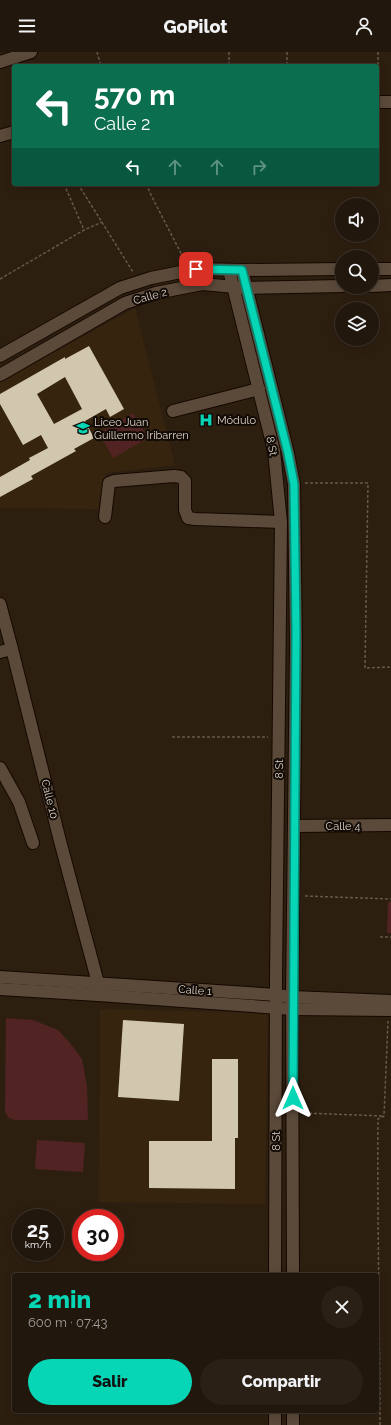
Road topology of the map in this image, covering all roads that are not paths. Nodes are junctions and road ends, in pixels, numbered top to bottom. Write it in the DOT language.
graph roads {
  1 [pos="31,52"];
  2 [pos="0,62"];
  3 [pos="379,102"];
  4 [pos="391,102"];
  5 [pos="12,133"];
  6 [pos="0,136"];
  7 [pos="391,268"];
  8 [pos="335,269"];
  9 [pos="379,269"];
  10 [pos="229,270"];
  11 [pos="242,270"];
  12 [pos="391,285"];
  13 [pos="233,286"];
  14 [pos="335,286"];
  15 [pos="379,286"];
  16 [pos="246,288"];
  17 [pos="0,356"];
  18 [pos="0,375"];
  19 [pos="259,388"];
  20 [pos="173,410"];
  21 [pos="105,517"];
  22 [pos="282,522"];
  23 [pos="0,604"];
  24 [pos="12,649"];
  25 [pos="0,652"];
  26 [pos="0,768"];
  27 [pos="391,825"];
  28 [pos="295,826"];
  29 [pos="33,843"];
  30 [pos="0,977"];
  31 [pos="0,989"];
  32 [pos="98,989"];
  33 [pos="277,995"];
  34 [pos="293,1003"];
  35 [pos="390,1007"];
  36 [pos="276,1008"];
  37 [pos="275,1273"];
  38 [pos="293,1273"];
  39 [pos="275,1413"];
  40 [pos="293,1413"];
  41 [pos="275,1425"];
  42 [pos="293,1425"];
  1 -- 2 [label="street"];
  3 -- 4 [label="street"];
  5 -- 6 [label="street"];
  7 -- 9 [label="street"];
  8 -- 11 [label="street, Calle 2"];
  10 -- 11 [label="street, Calle 2"];
  10 -- 13 [label="street, 8 St"];
  10 -- 17 [label="street, Calle 2"];
  11 -- 16 [label="street, 8 St"];
  12 -- 15 [label="street"];
  13 -- 16 [label="street, Calle 2"];
  13 -- 18 [label="street, Calle 2"];
  13 -- 19 [label="street, 8 St"];
  14 -- 16 [label="street, Calle 2"];
  16 -- 28 [label="street, 8 St"];
  19 -- 20 [label="street"];
  19 -- 22 [label="street, 8 St"];
  21 -- 22 [label="street"];
  22 -- 33 [label="street, 8 St"];
  23 -- 24 [label="street, Calle 10"];
  24 -- 25 [label="street"];
  24 -- 32 [label="street, Calle 10"];
  26 -- 29 [label="street"];
  27 -- 28 [label="street, Calle 4"];
  28 -- 34 [label="street, 8 St"];
  30 -- 32 [label="street, Calle 1"];
  31 -- 32 [label="street, Calle 1"];
  32 -- 33 [label="street, Calle 1"];
  32 -- 36 [label="street, Calle 1"];
  33 -- 34 [label="street, Calle 1"];
  33 -- 36 [label="street, 8 St"];
  34 -- 35 [label="street, Calle 1"];
  34 -- 36 [label="street, Calle 1"];
  34 -- 38 [label="street, 8 St"];
  36 -- 37 [label="street, 8 St"];
  39 -- 41 [label="street"];
  40 -- 42 [label="street"];
}
